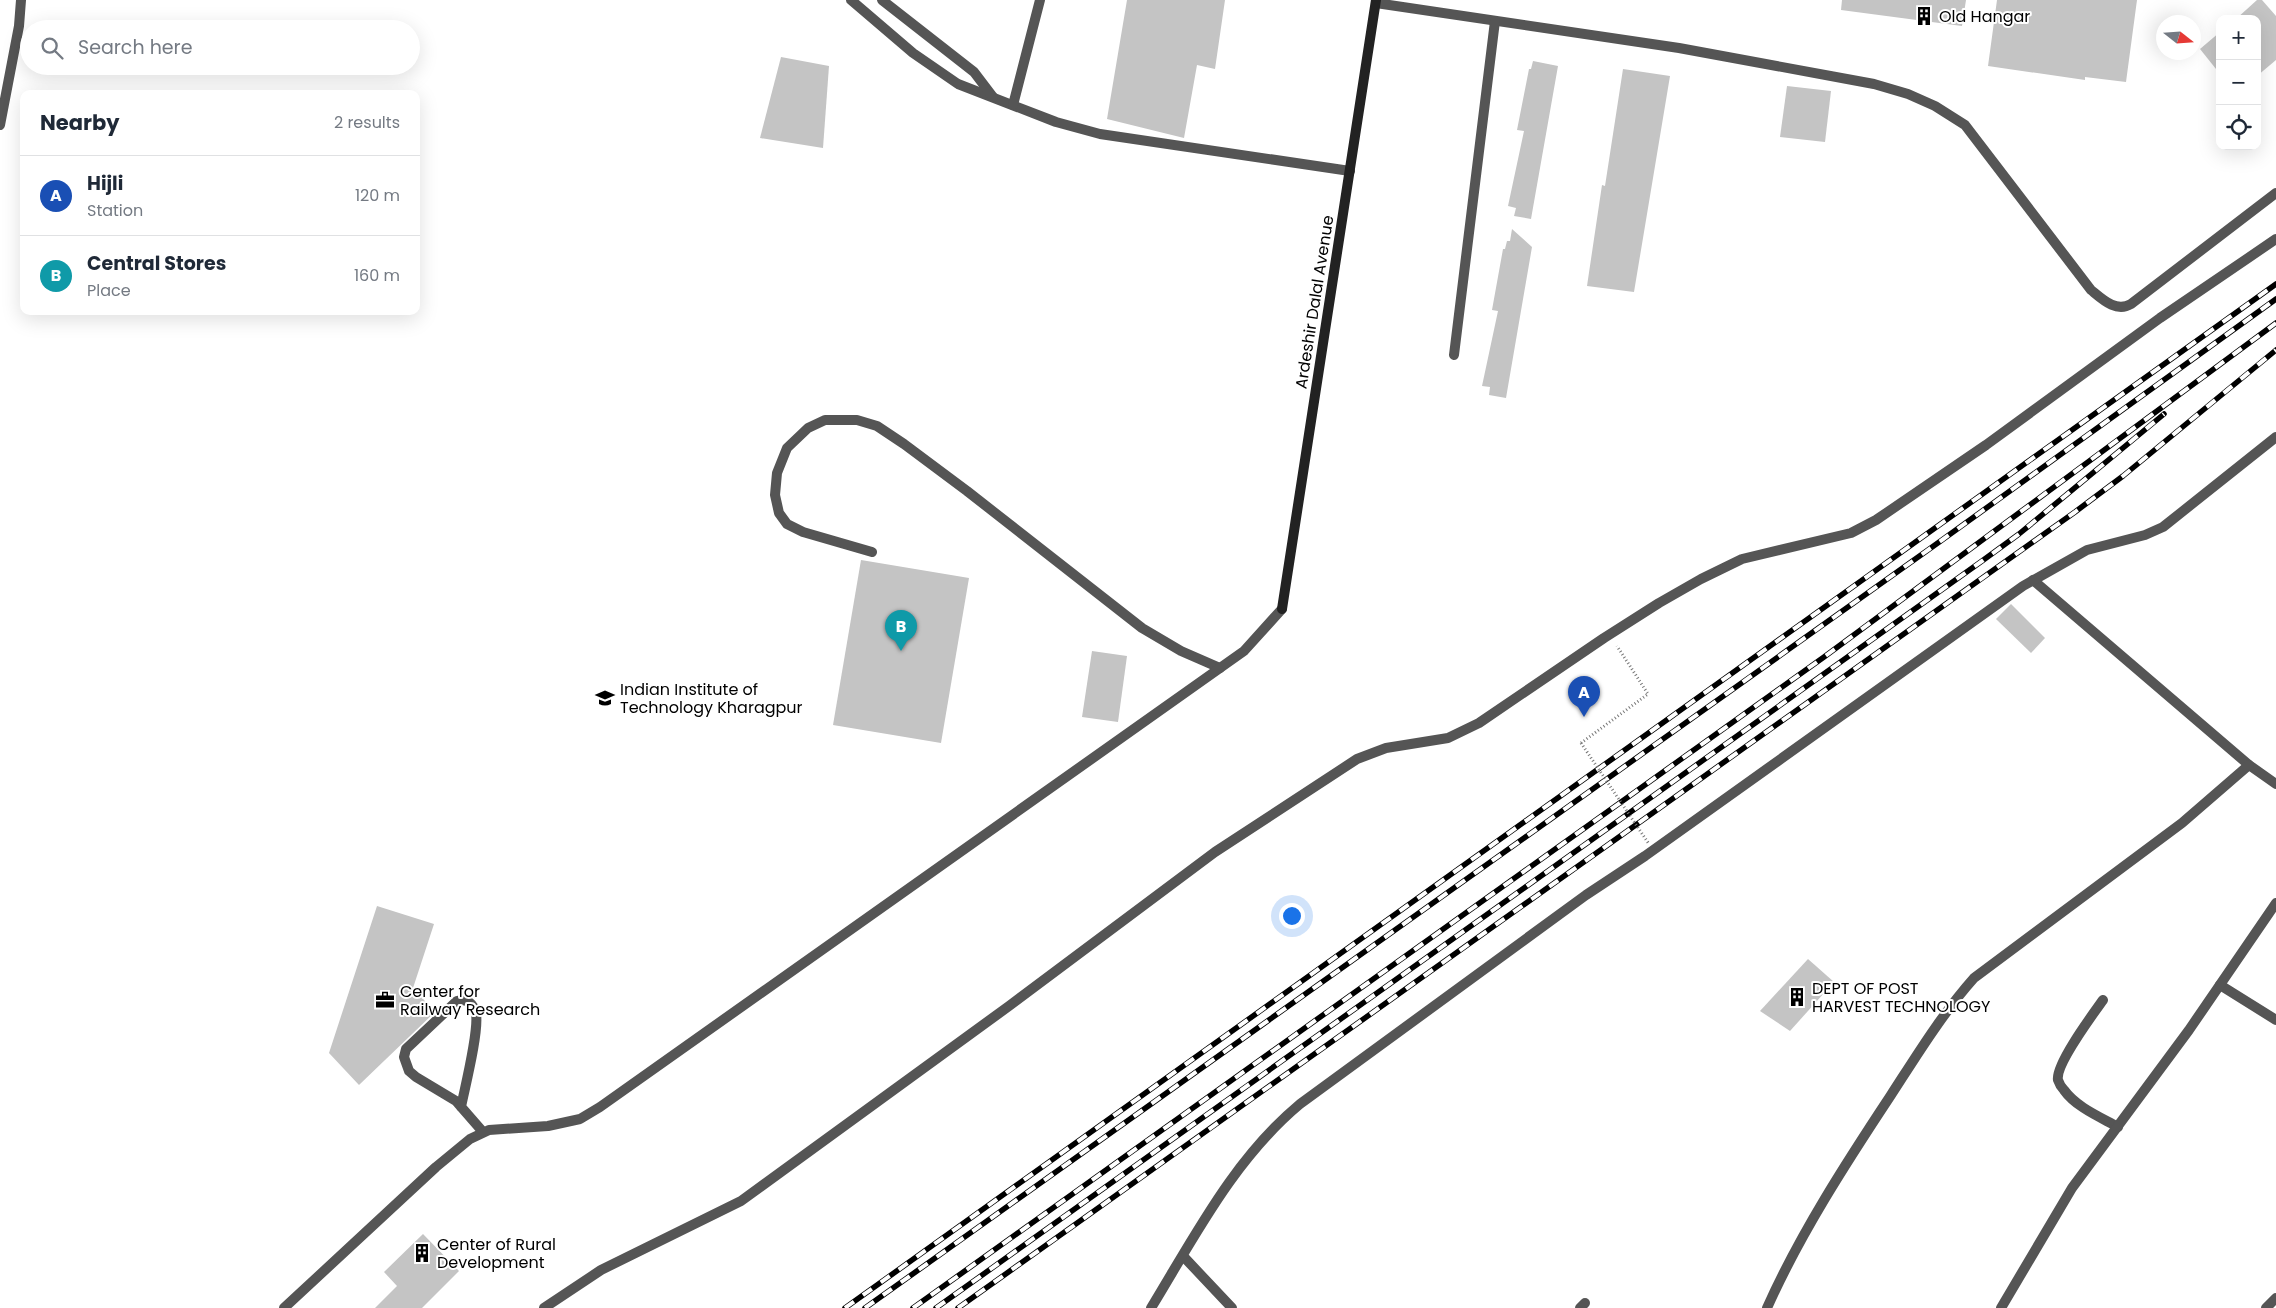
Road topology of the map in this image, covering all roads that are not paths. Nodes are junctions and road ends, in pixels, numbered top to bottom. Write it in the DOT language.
graph roads {
  1 [pos="21,0"];
  2 [pos="851,0"];
  3 [pos="882,0"];
  4 [pos="1040,0"];
  5 [pos="1376,2"];
  6 [pos="1496,21"];
  7 [pos="993,97"];
  8 [pos="1013,105"];
  9 [pos="0,125"];
  10 [pos="1350,171"];
  11 [pos="2276,194"];
  12 [pos="2276,238"];
  13 [pos="1454,356"];
  14 [pos="2276,437"];
  15 [pos="872,552"];
  16 [pos="2032,580"];
  17 [pos="1220,668"];
  18 [pos="2249,766"];
  19 [pos="2276,784"];
  20 [pos="2276,903"];
  21 [pos="2220,985"];
  22 [pos="2103,1000"];
  23 [pos="2276,1020"];
  24 [pos="461,1107"];
  25 [pos="2118,1127"];
  26 [pos="483,1132"];
  27 [pos="1183,1256"];
  28 [pos="2276,1298"];
  29 [pos="284,1308"];
  30 [pos="544,1308"];
  31 [pos="1151,1308"];
  32 [pos="1232,1308"];
  33 [pos="1767,1308"];
  34 [pos="2001,1308"];
  35 [pos="2266,1308"];
  1 -- 9 [label="street"];
  2 -- 7 [label="street"];
  3 -- 7 [label="street"];
  4 -- 8 [label="street"];
  5 -- 6 [label="street"];
  5 -- 10 [label="street, Ardeshir Dalal Avenue"];
  6 -- 11 [label="street"];
  6 -- 13 [label="street"];
  7 -- 8 [label="street"];
  8 -- 10 [label="street"];
  10 -- 17 [label="street, Ardeshir Dalal Avenue"];
  12 -- 30 [label="street"];
  14 -- 16 [label="street"];
  15 -- 17 [label="street"];
  16 -- 18 [label="street"];
  16 -- 27 [label="street"];
  17 -- 26 [label="street"];
  18 -- 19 [label="street"];
  18 -- 33 [label="street"];
  20 -- 21 [label="street"];
  21 -- 23 [label="street"];
  21 -- 25 [label="street"];
  22 -- 25 [label="street"];
  24 -- 24 [label="street"];
  24 -- 26 [label="street"];
  25 -- 34 [label="street"];
  26 -- 29 [label="street"];
  27 -- 31 [label="street"];
  27 -- 32 [label="street"];
  28 -- 35 [label="street"];
}
